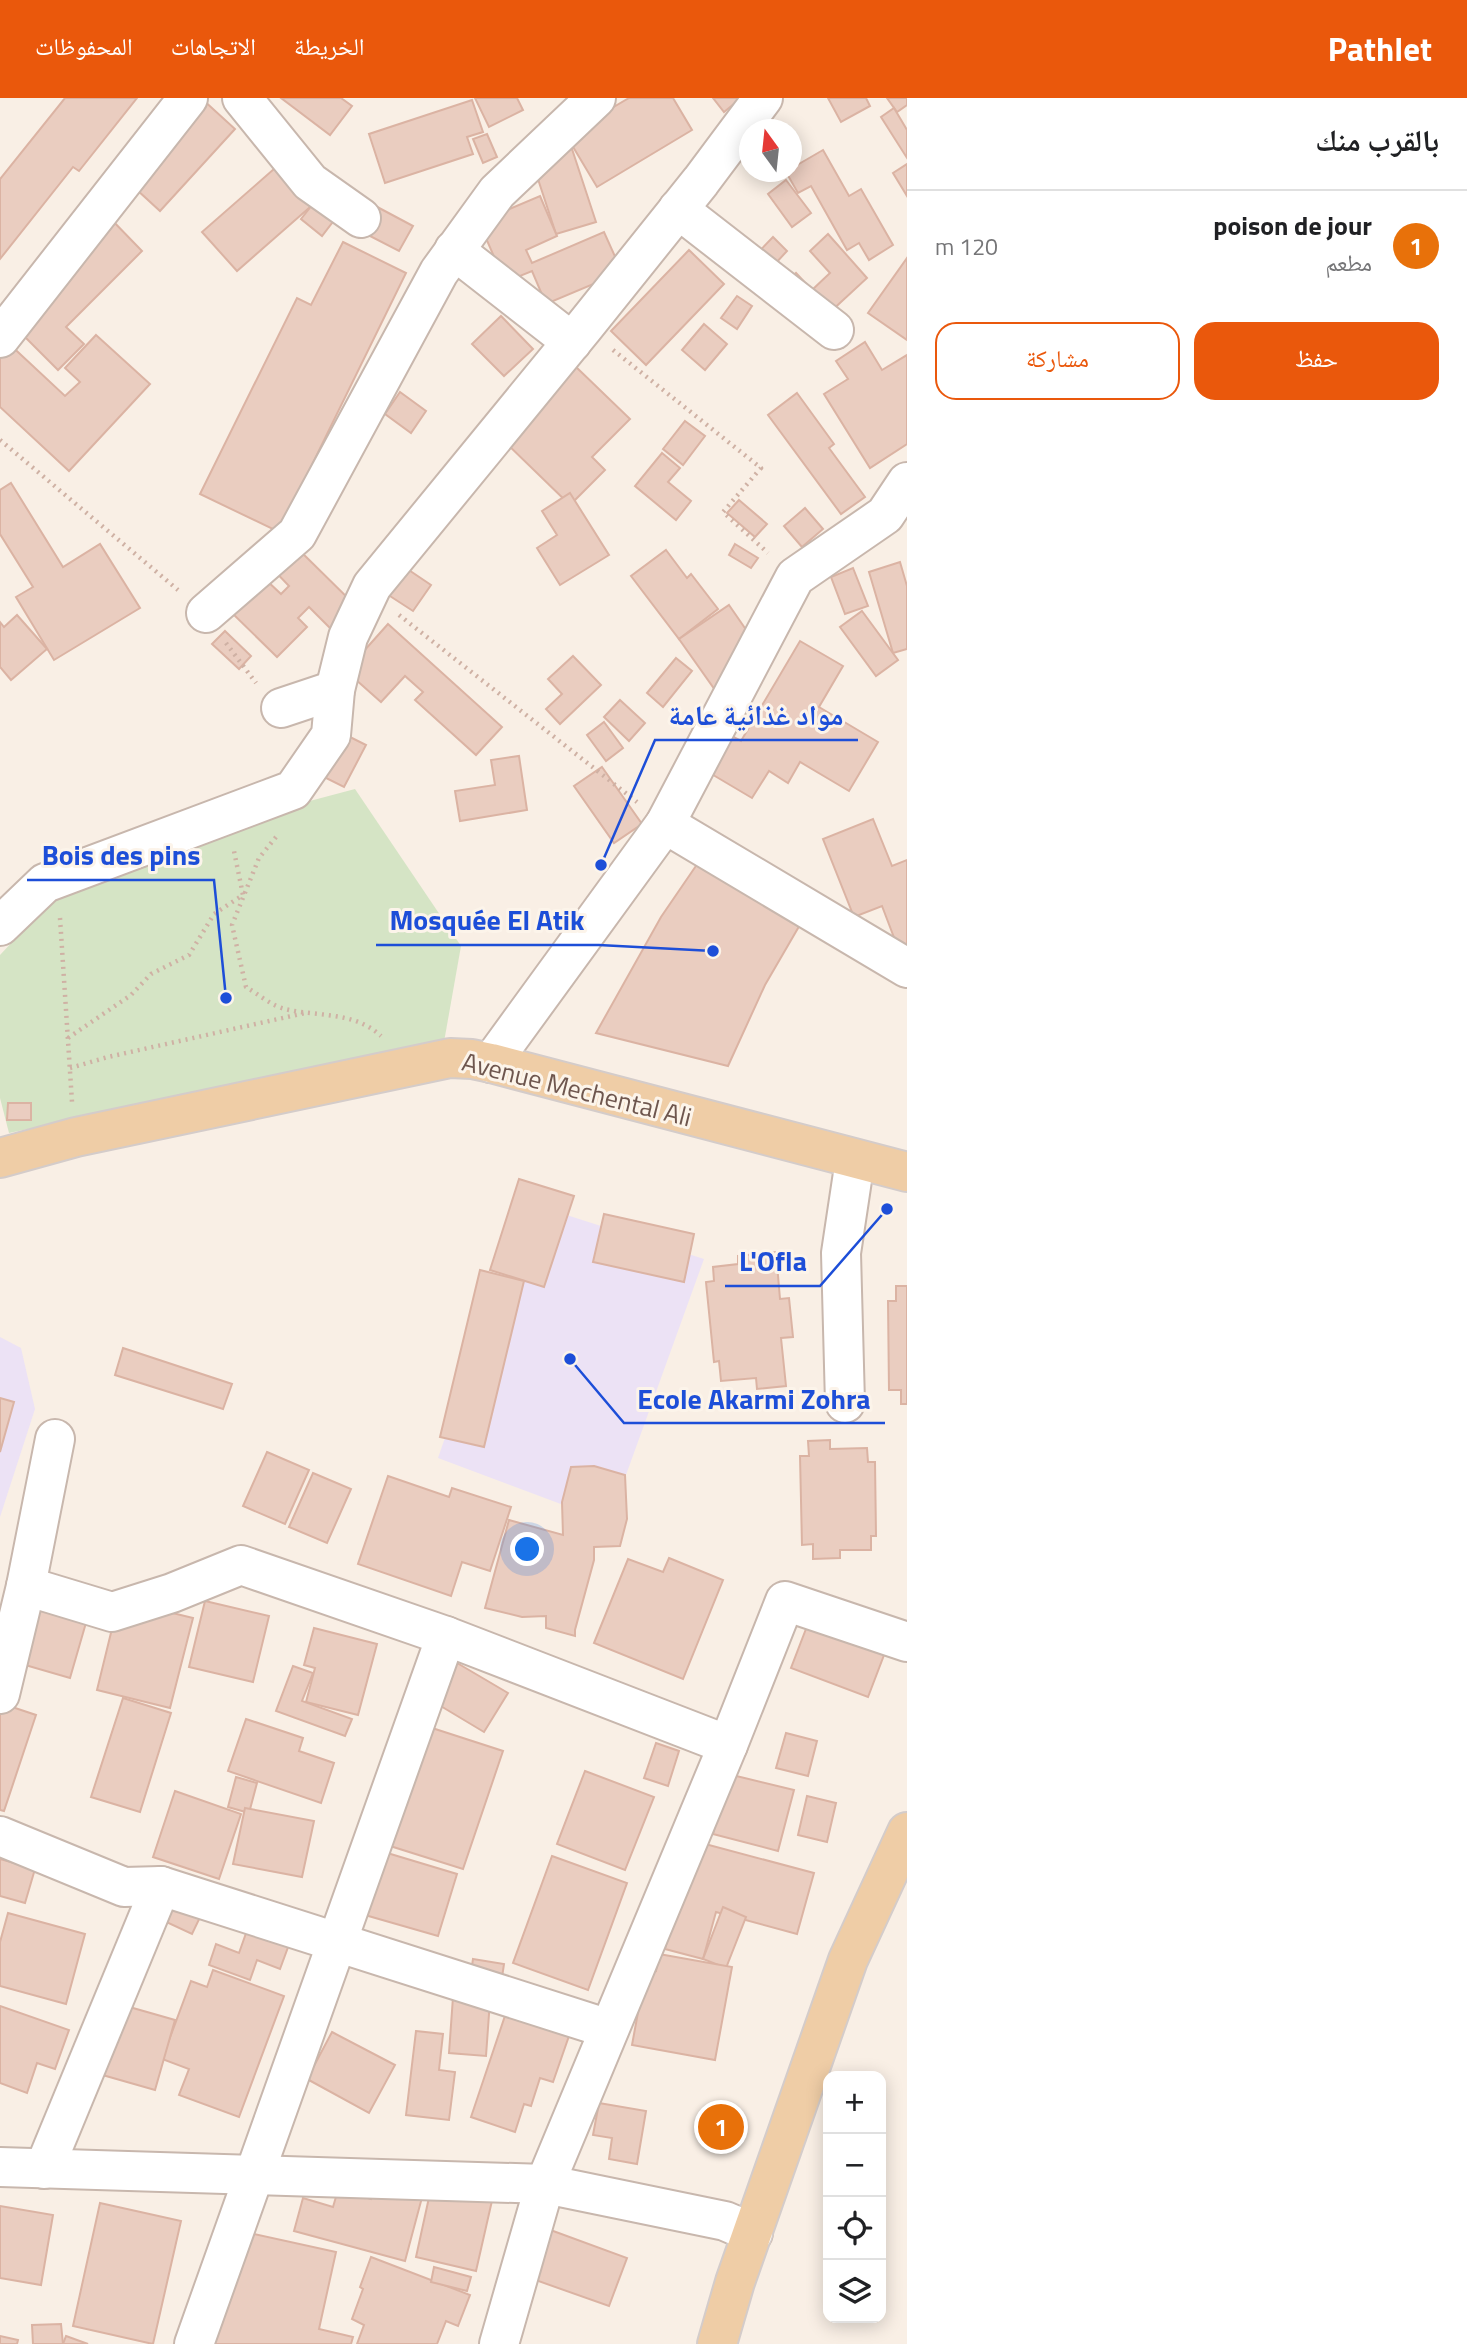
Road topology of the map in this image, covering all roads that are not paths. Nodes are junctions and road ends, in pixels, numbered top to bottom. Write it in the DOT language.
graph roads {
  1 [pos="188,98"];
  2 [pos="243,98"];
  3 [pos="596,98"];
  4 [pos="762,98"];
  5 [pos="678,209"];
  6 [pos="361,218"];
  7 [pos="454,250"];
  8 [pos="834,330"];
  9 [pos="578,335"];
  10 [pos="0,338"];
  11 [pos="901,497"];
  12 [pos="206,613"];
  13 [pos="335,690"];
  14 [pos="281,709"];
  15 [pos="665,824"];
  16 [pos="0,926"];
  17 [pos="907,968"];
  18 [pos="491,1063"];
  19 [pos="0,1158"];
  20 [pos="855,1160"];
  21 [pos="907,1172"];
  22 [pos="845,1403"];
  23 [pos="55,1439"];
  24 [pos="26,1586"];
  25 [pos="446,1636"];
  26 [pos="907,1642"];
  27 [pos="0,1694"];
  28 [pos="728,1745"];
  29 [pos="907,1832"];
  30 [pos="0,1836"];
  31 [pos="161,1885"];
  32 [pos="337,1940"];
  33 [pos="609,2029"];
  34 [pos="0,2167"];
  35 [pos="44,2169"];
  36 [pos="254,2175"];
  37 [pos="545,2185"];
  38 [pos="753,2233"];
  39 [pos="194,2344"];
  40 [pos="499,2344"];
  41 [pos="717,2344"];
  1 -- 10 [label="street"];
  2 -- 6 [label="street"];
  3 -- 7 [label="street"];
  4 -- 5 [label="street"];
  5 -- 8 [label="street"];
  5 -- 9 [label="street"];
  7 -- 9 [label="street"];
  7 -- 12 [label="street"];
  9 -- 13 [label="street"];
  11 -- 15 [label="street"];
  13 -- 14 [label="street"];
  13 -- 16 [label="street"];
  15 -- 17 [label="street"];
  15 -- 18 [label="street"];
  18 -- 19 [label="main road, Avenue Mechental Ali"];
  18 -- 20 [label="main road, Avenue Mechental Ali"];
  20 -- 21 [label="main road, Avenue Mechental Ali"];
  20 -- 22 [label="street"];
  23 -- 24 [label="street"];
  24 -- 25 [label="street"];
  24 -- 27 [label="street"];
  25 -- 28 [label="street"];
  25 -- 32 [label="street"];
  26 -- 28 [label="street"];
  28 -- 33 [label="street"];
  29 -- 38 [label="main road"];
  30 -- 31 [label="street"];
  31 -- 32 [label="street"];
  31 -- 35 [label="street"];
  32 -- 33 [label="street"];
  32 -- 36 [label="street"];
  33 -- 37 [label="street"];
  34 -- 35 [label="street"];
  35 -- 36 [label="street"];
  36 -- 37 [label="street"];
  36 -- 39 [label="street"];
  37 -- 38 [label="street"];
  37 -- 40 [label="street"];
  38 -- 41 [label="main road"];
}
